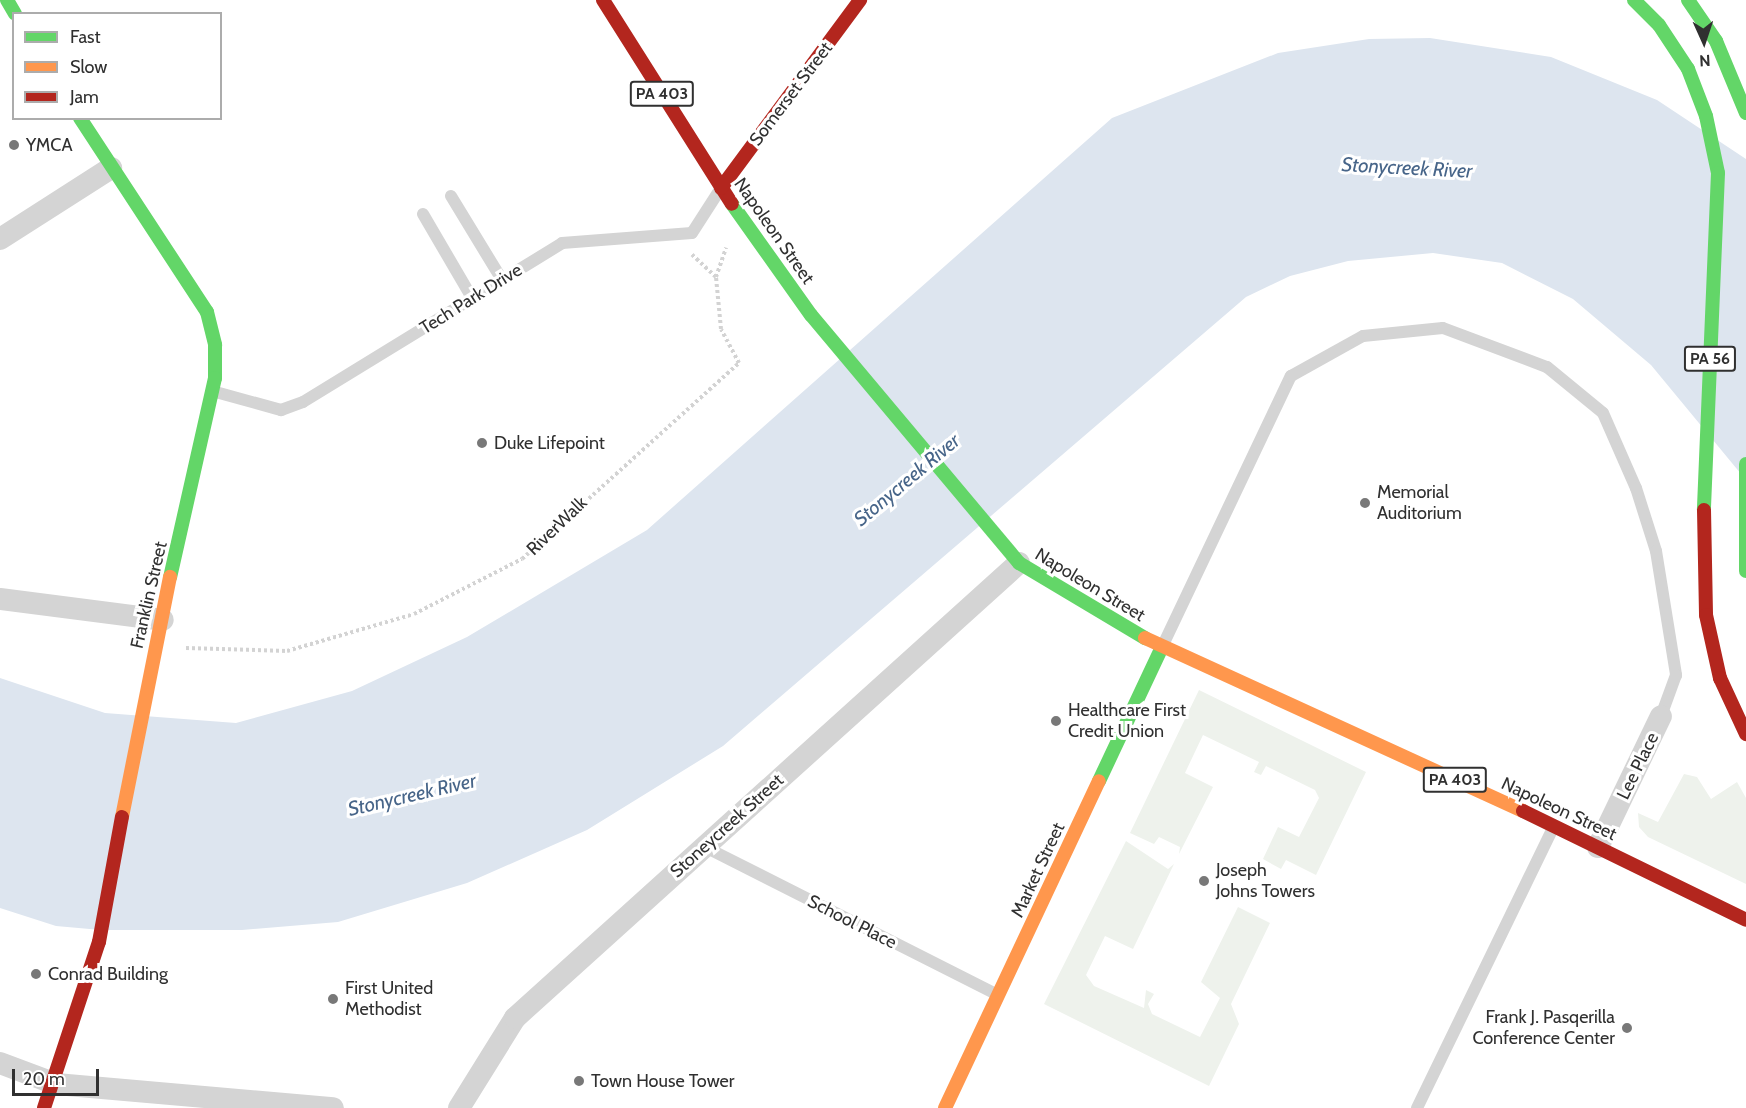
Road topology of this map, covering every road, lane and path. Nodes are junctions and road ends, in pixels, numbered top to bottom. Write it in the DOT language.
graph roads {
  1 [pos="603,0"];
  2 [pos="860,0"];
  3 [pos="1634,0"];
  4 [pos="1688,0"];
  5 [pos="1746,113"];
  6 [pos="81,120"];
  7 [pos="111,168"];
  8 [pos="721,188"];
  9 [pos="451,196"];
  10 [pos="423,214"];
  11 [pos="671,238"];
  12 [pos="0,239"];
  13 [pos="502,280"];
  14 [pos="472,298"];
  15 [pos="212,390"];
  16 [pos="1746,464"];
  17 [pos="1019,563"];
  18 [pos="1746,571"];
  19 [pos="0,599"];
  20 [pos="163,620"];
  21 [pos="158,645"];
  22 [pos="1162,647"];
  23 [pos="1662,717"];
  24 [pos="1746,734"];
  25 [pos="1554,825"];
  26 [pos="705,847"];
  27 [pos="1598,847"];
  28 [pos="1746,920"];
  29 [pos="999,996"];
  30 [pos="0,1063"];
  31 [pos="56,1084"];
  32 [pos="45,1108"];
  33 [pos="333,1108"];
  34 [pos="459,1108"];
  35 [pos="945,1108"];
  36 [pos="1417,1108"];
  1 -- 8 [label="main road, Napoleon Street / PA 403"];
  2 -- 8 [label="main road, Somerset Street"];
  3 -- 24 [label="main road, PA 56"];
  4 -- 5 [label="main road"];
  6 -- 7 [label="main road, Franklin Street"];
  7 -- 12 [label="street"];
  7 -- 15 [label="main road, Franklin Street"];
  8 -- 11 [label="lane, Tech Park Drive"];
  8 -- 17 [label="main road, Napoleon Street / PA 403"];
  9 -- 13 [label="lane"];
  10 -- 14 [label="lane"];
  11 -- 13 [label="lane, Tech Park Drive"];
  11 -- 21 [label="path, RiverWalk"];
  13 -- 14 [label="lane, Tech Park Drive"];
  14 -- 15 [label="lane, Tech Park Drive"];
  15 -- 20 [label="main road, Franklin Street"];
  16 -- 18 [label="main road"];
  17 -- 22 [label="main road, Napoleon Street / PA 403"];
  17 -- 26 [label="street, Stoneycreek Street"];
  19 -- 20 [label="street"];
  20 -- 21 [label="main road, Franklin Street"];
  21 -- 31 [label="main road, Franklin Street"];
  22 -- 23 [label="lane"];
  22 -- 25 [label="main road, Napoleon Street / PA 403"];
  22 -- 29 [label="main road, Market Street"];
  23 -- 27 [label="street, Lee Place"];
  25 -- 27 [label="main road, Napoleon Street / PA 403"];
  25 -- 36 [label="lane"];
  26 -- 29 [label="lane, School Place"];
  26 -- 34 [label="street, Stoneycreek Street"];
  27 -- 28 [label="main road, Napoleon Street / PA 403"];
  29 -- 35 [label="main road, Market Street"];
  30 -- 31 [label="street"];
  31 -- 32 [label="main road, Franklin Street"];
  31 -- 33 [label="street"];
}
